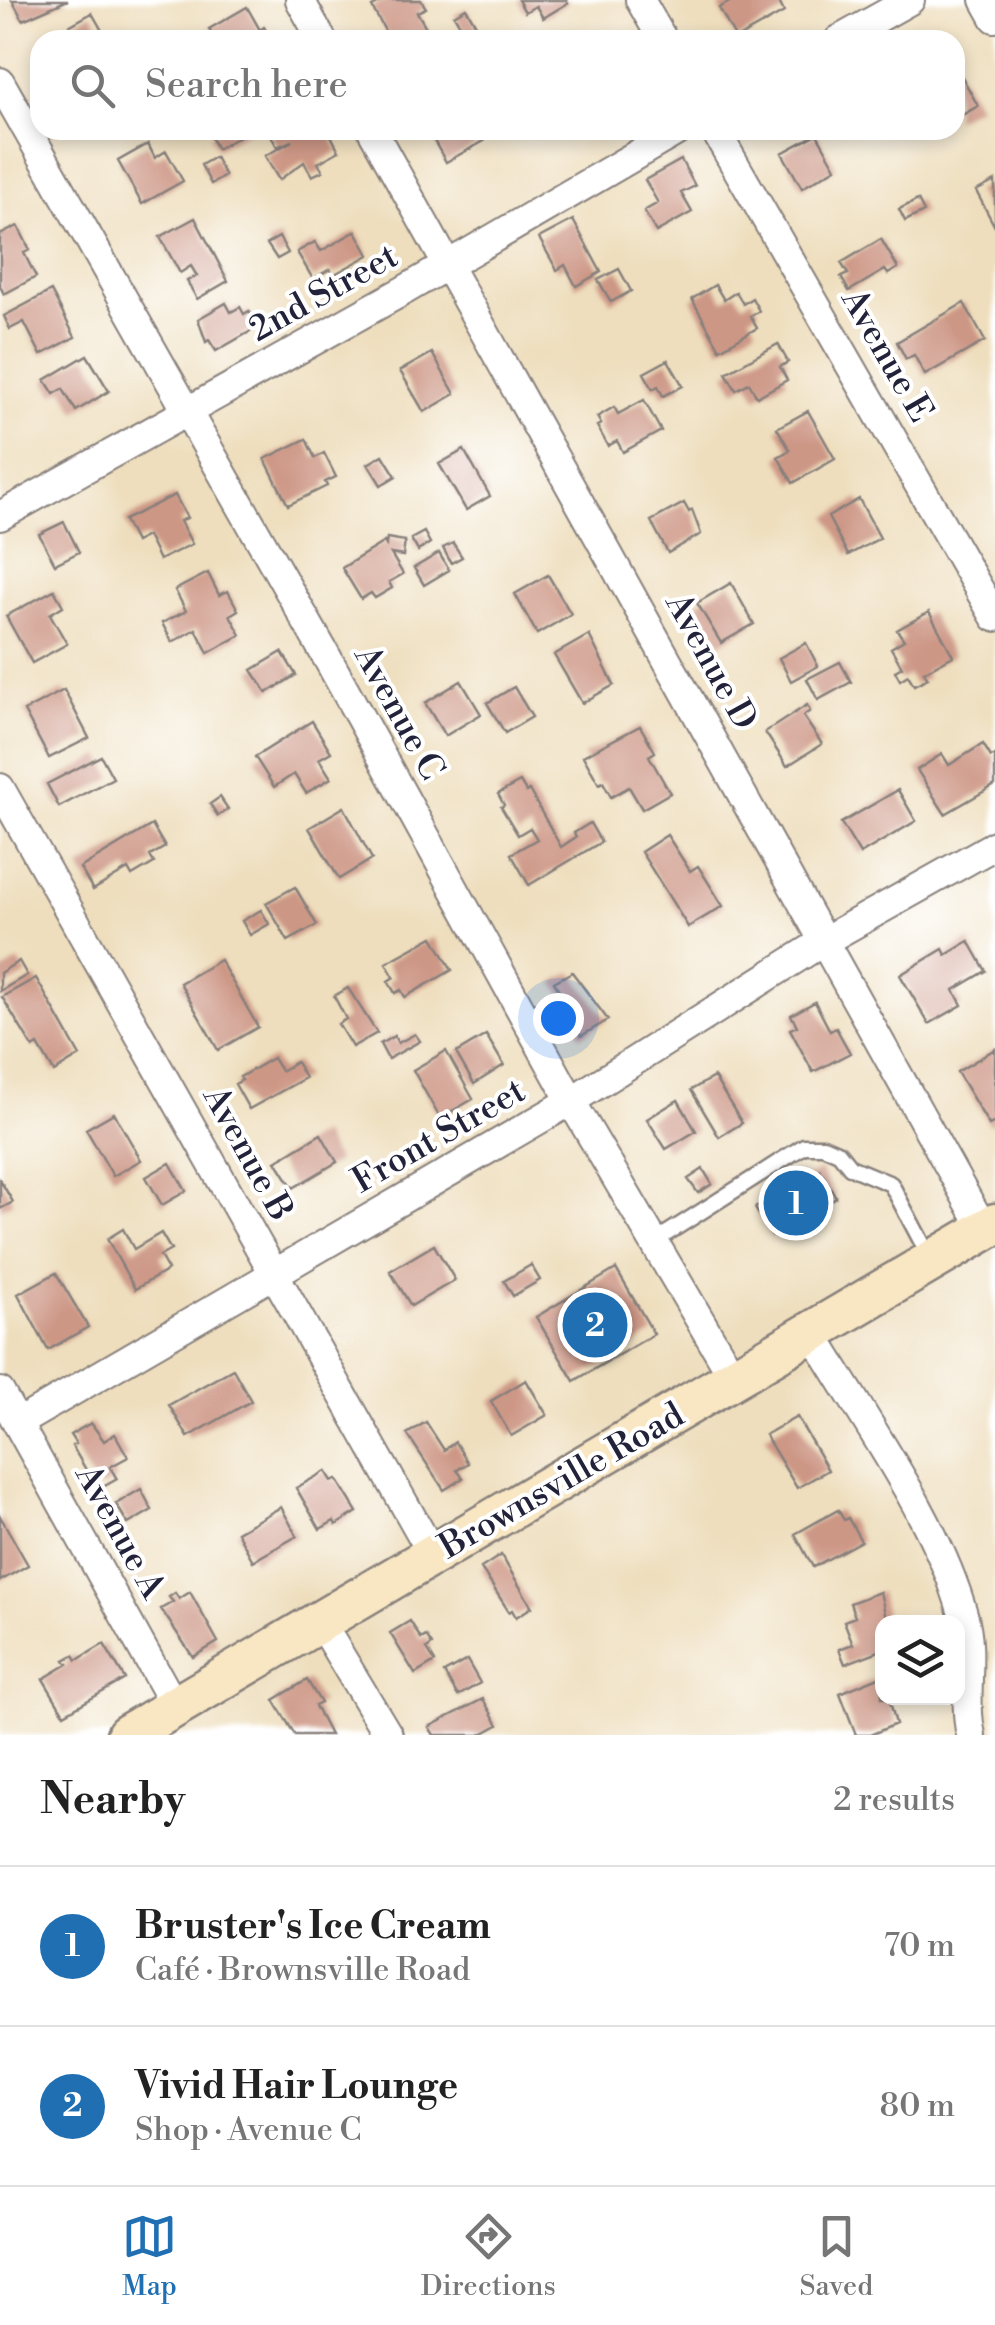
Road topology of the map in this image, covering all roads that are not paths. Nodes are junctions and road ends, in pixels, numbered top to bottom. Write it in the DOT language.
graph roads {
  1 [pos="300,0"];
  2 [pos="640,0"];
  3 [pos="910,0"];
  4 [pos="985,0"];
  5 [pos="995,18"];
  6 [pos="316,30"];
  7 [pos="657,30"];
  8 [pos="857,30"];
  9 [pos="0,82"];
  10 [pos="30,135"];
  11 [pos="33,140"];
  12 [pos="378,140"];
  13 [pos="663,140"];
  14 [pos="721,140"];
  15 [pos="447,266"];
  16 [pos="186,410"];
  17 [pos="0,516"];
  18 [pos="995,617"];
  19 [pos="0,788"];
  20 [pos="995,845"];
  21 [pos="824,942"];
  22 [pos="571,1100"];
  23 [pos="990,1228"];
  24 [pos="652,1243"];
  25 [pos="932,1261"];
  26 [pos="275,1274"];
  27 [pos="812,1332"];
  28 [pos="734,1378"];
  29 [pos="0,1392"];
  30 [pos="18,1424"];
  31 [pos="433,1555"];
  32 [pos="320,1622"];
  33 [pos="175,1706"];
  34 [pos="127,1735"];
  35 [pos="388,1735"];
  36 [pos="971,1735"];
  1 -- 6 [label="street"];
  2 -- 7 [label="street"];
  3 -- 8 [label="street"];
  4 -- 5 [label="street"];
  9 -- 10 [label="street, Avenue C"];
  11 -- 16 [label="street, Avenue C"];
  12 -- 15 [label="street, Avenue D"];
  13 -- 15 [label="street, 2nd Street"];
  14 -- 18 [label="street, Avenue E"];
  15 -- 16 [label="street, 2nd Street"];
  15 -- 21 [label="street, Avenue D"];
  16 -- 17 [label="street, 2nd Street"];
  16 -- 22 [label="street, Avenue C"];
  19 -- 26 [label="street, Avenue B"];
  20 -- 21 [label="street, Front Street"];
  21 -- 22 [label="street, Front Street"];
  21 -- 23 [label="street, Avenue D"];
  22 -- 24 [label="street, Avenue C"];
  22 -- 26 [label="street, Front Street"];
  23 -- 25 [label="street, Brownsville Road"];
  24 -- 25 [label="lane"];
  24 -- 28 [label="street, Avenue C"];
  25 -- 27 [label="street, Brownsville Road"];
  26 -- 30 [label="street, Front Street"];
  26 -- 31 [label="street, Avenue B"];
  27 -- 28 [label="street, Brownsville Road"];
  27 -- 36 [label="street"];
  28 -- 31 [label="street, Brownsville Road"];
  29 -- 30 [label="street, Avenue A"];
  30 -- 33 [label="street, Avenue A"];
  31 -- 32 [label="street, Brownsville Road"];
  32 -- 33 [label="street, Brownsville Road"];
  32 -- 35 [label="street"];
  33 -- 34 [label="street, Brownsville Road"];
}
